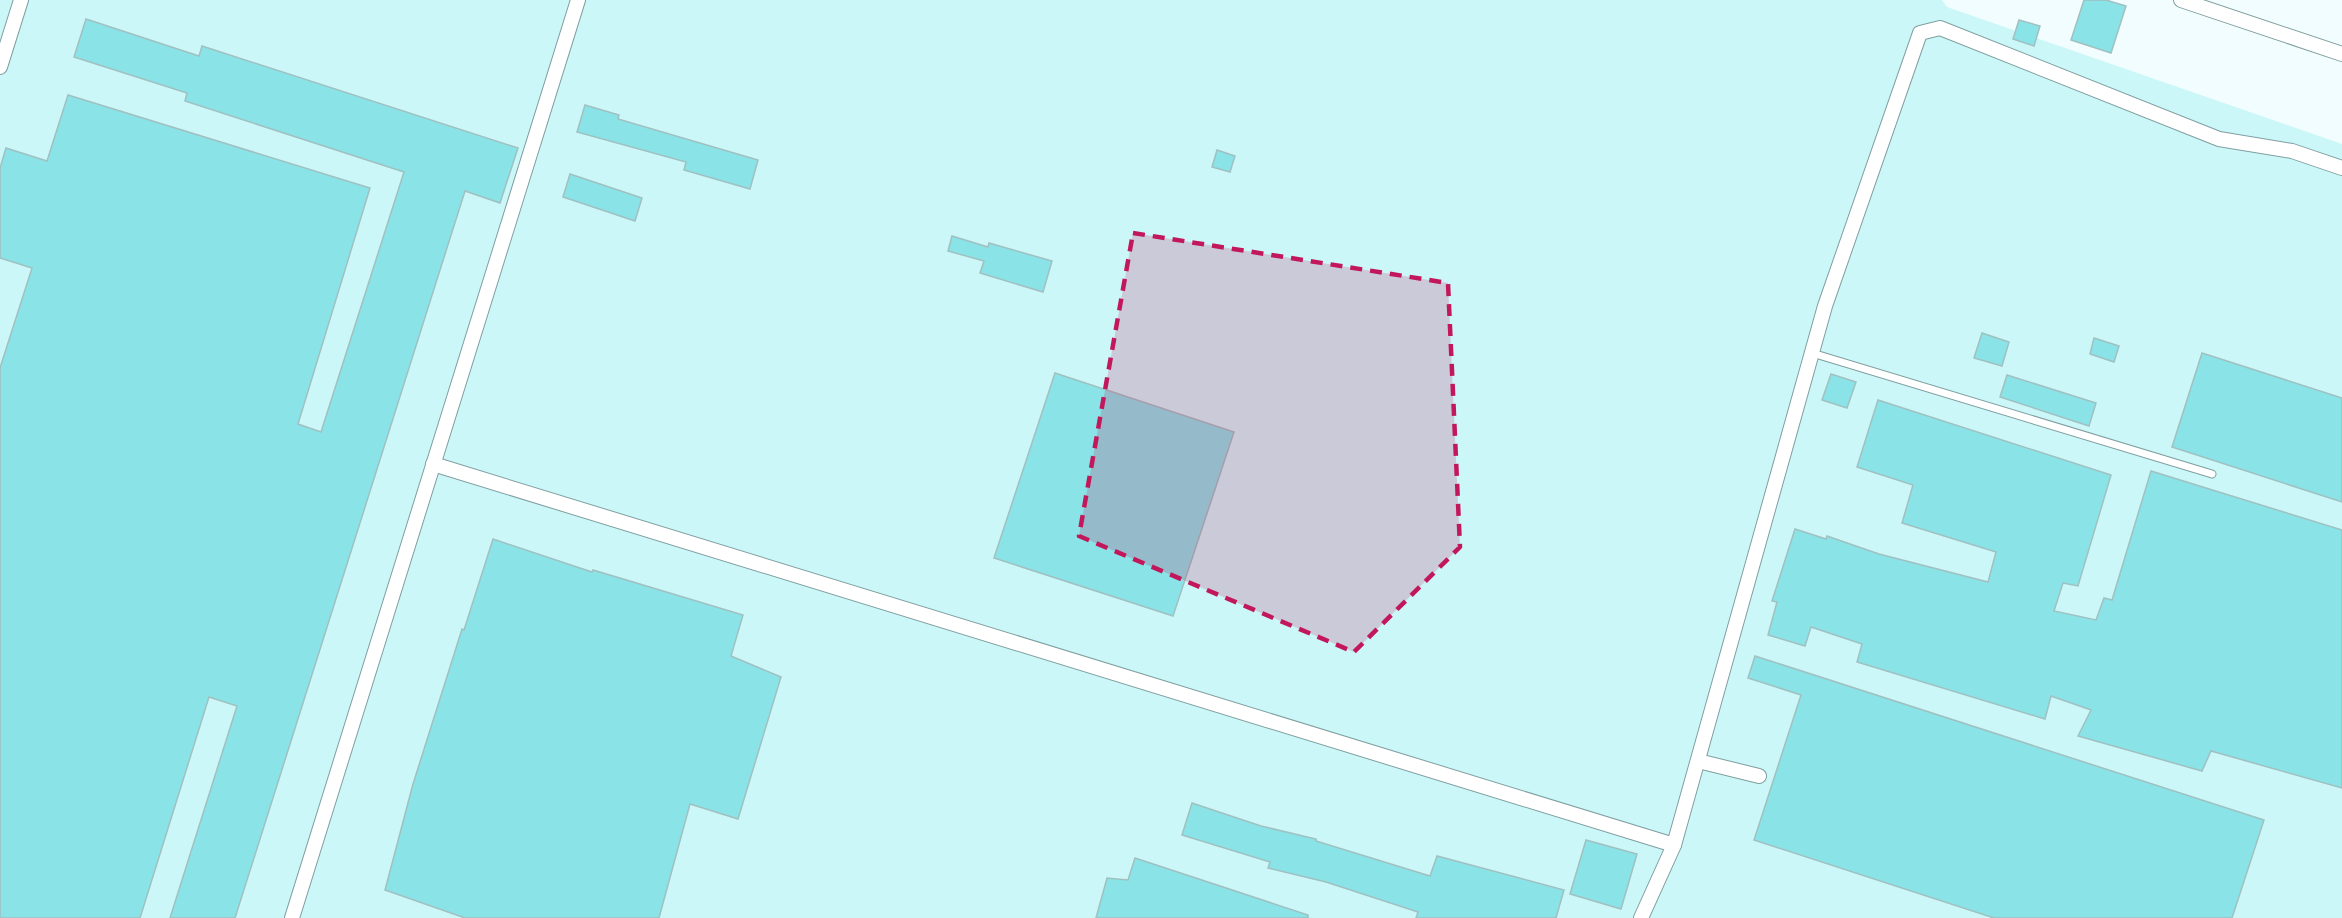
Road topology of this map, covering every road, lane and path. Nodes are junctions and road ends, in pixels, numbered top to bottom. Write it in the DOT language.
graph roads {
  1 [pos="21,0"];
  2 [pos="578,0"];
  3 [pos="2181,0"];
  4 [pos="2342,54"];
  5 [pos="0,67"];
  6 [pos="2342,168"];
  7 [pos="1812,353"];
  8 [pos="434,464"];
  9 [pos="2212,474"];
  10 [pos="1698,761"];
  11 [pos="1759,776"];
  12 [pos="1674,845"];
  13 [pos="292,918"];
  14 [pos="1641,918"];
  1 -- 5 [label="street"];
  2 -- 8 [label="street"];
  3 -- 4 [label="street"];
  6 -- 7 [label="street"];
  7 -- 9 [label="lane"];
  7 -- 10 [label="street"];
  8 -- 12 [label="street"];
  8 -- 13 [label="street"];
  10 -- 11 [label="street"];
  10 -- 12 [label="street"];
  12 -- 14 [label="street"];
}
